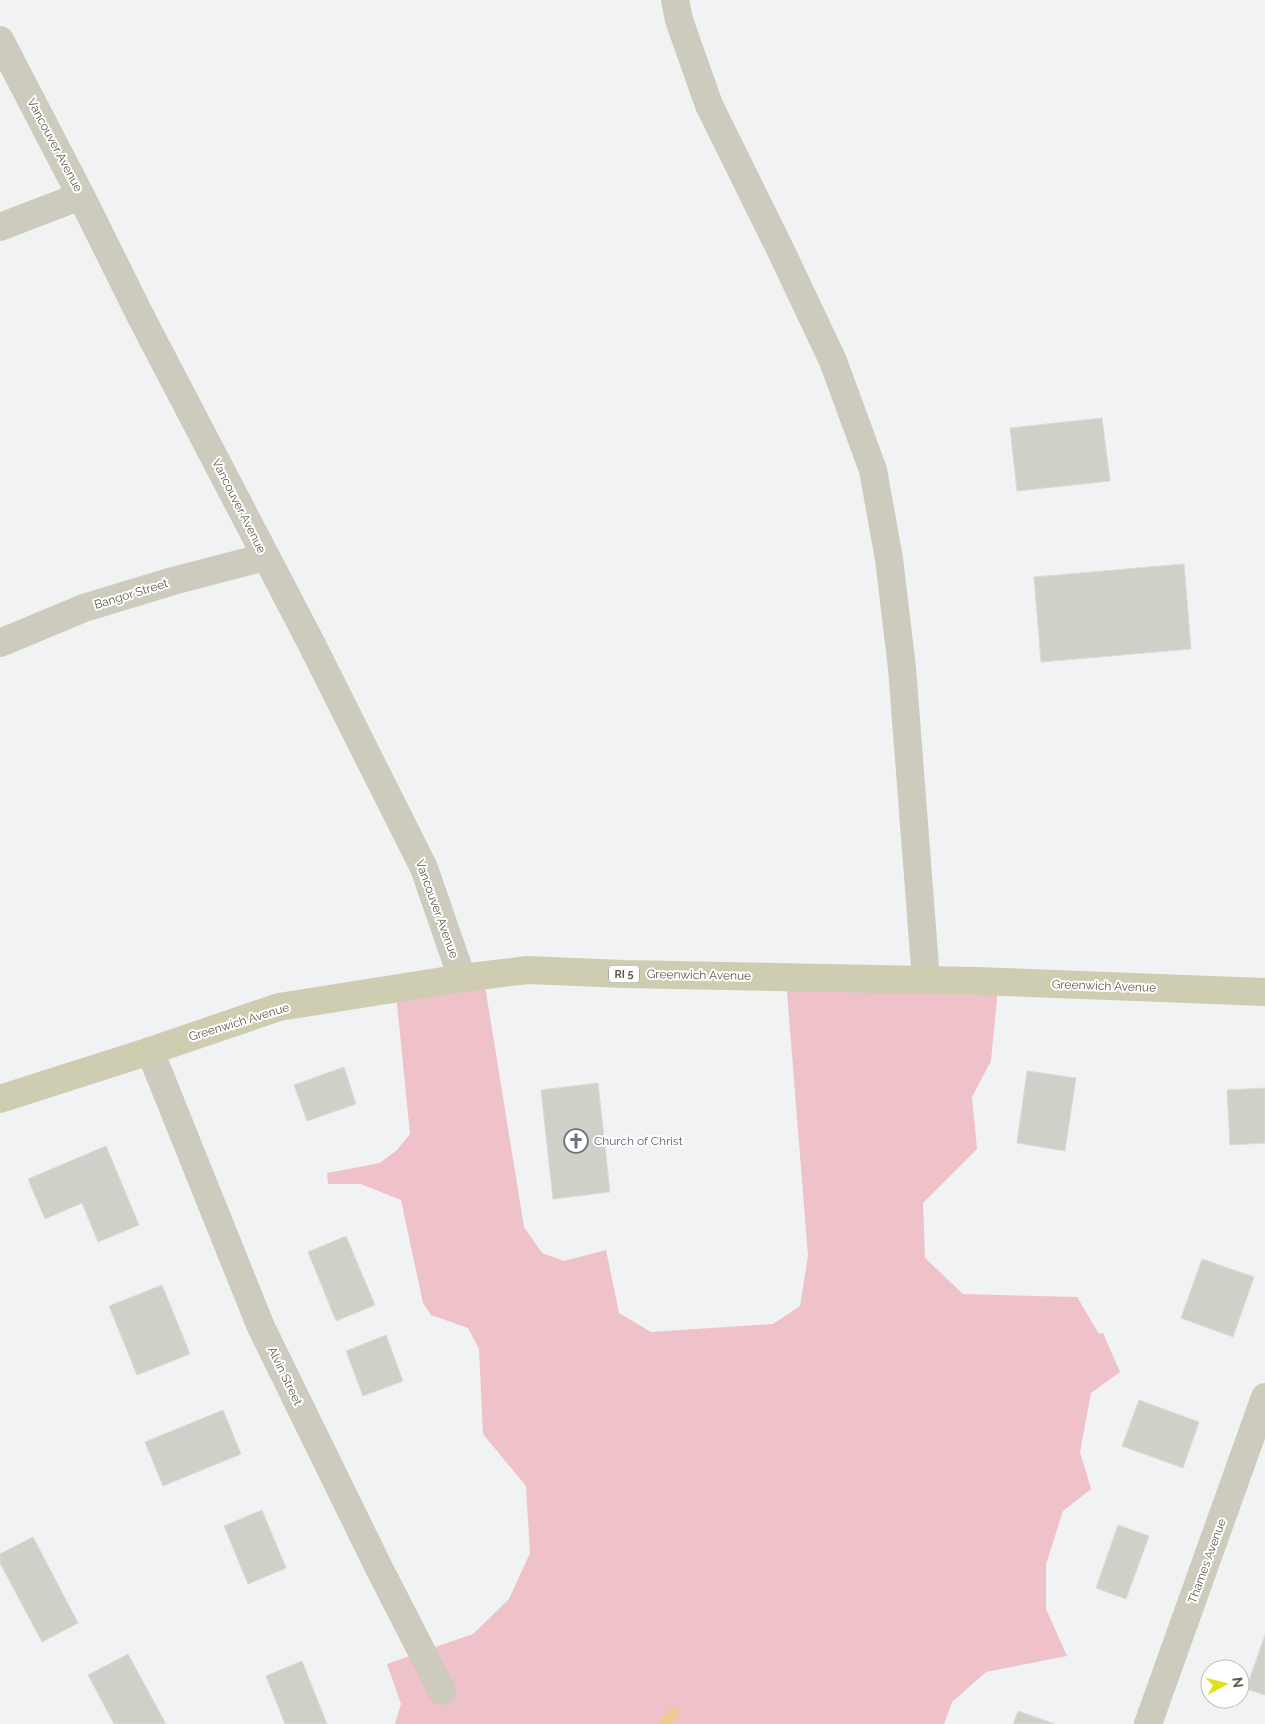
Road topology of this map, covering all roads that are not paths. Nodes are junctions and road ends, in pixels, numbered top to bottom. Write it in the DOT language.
graph roads {
  1 [pos="675,0"];
  2 [pos="0,40"];
  3 [pos="81,196"];
  4 [pos="0,227"];
  5 [pos="265,557"];
  6 [pos="0,643"];
  7 [pos="462,978"];
  8 [pos="926,980"];
  9 [pos="1265,992"];
  10 [pos="150,1051"];
  11 [pos="0,1100"];
  12 [pos="1265,1397"];
  13 [pos="442,1691"];
  14 [pos="1148,1724"];
  1 -- 8 [label="street"];
  2 -- 3 [label="street, Vancouver Avenue"];
  3 -- 4 [label="street"];
  3 -- 5 [label="street, Vancouver Avenue"];
  5 -- 6 [label="street, Bangor Street"];
  5 -- 7 [label="street, Vancouver Avenue"];
  7 -- 8 [label="main road, Greenwich Avenue / RI 5"];
  7 -- 10 [label="main road, Greenwich Avenue / RI 5"];
  8 -- 9 [label="main road, Greenwich Avenue / RI 5"];
  10 -- 11 [label="main road, Greenwich Avenue / RI 5"];
  10 -- 13 [label="street, Alvin Street"];
  12 -- 14 [label="street, Thames Avenue"];
}
